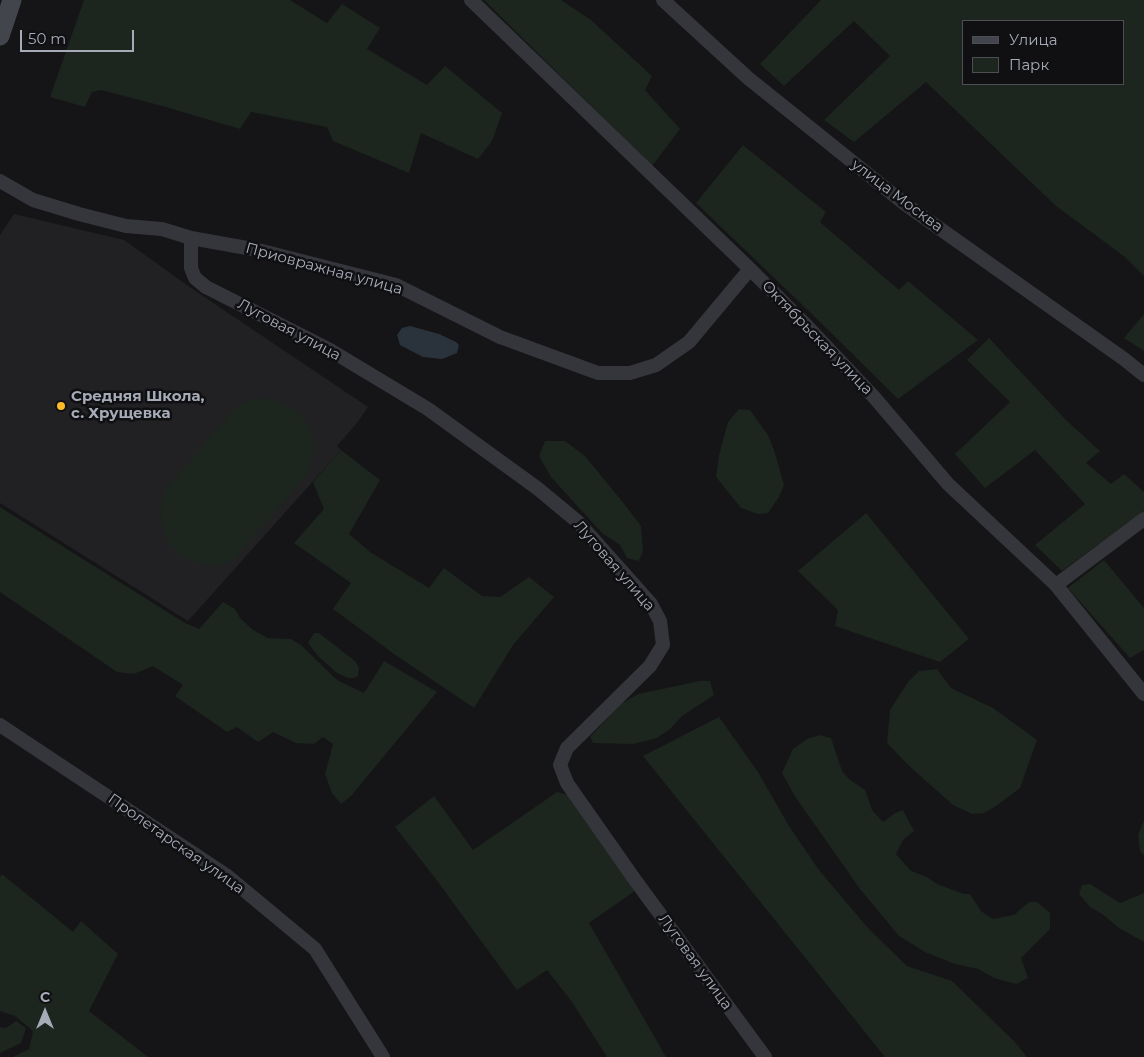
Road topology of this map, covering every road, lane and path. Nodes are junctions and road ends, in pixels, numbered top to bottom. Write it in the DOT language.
graph roads {
  1 [pos="12,0"];
  2 [pos="471,0"];
  3 [pos="663,0"];
  4 [pos="0,36"];
  5 [pos="0,180"];
  6 [pos="191,238"];
  7 [pos="750,268"];
  8 [pos="1144,375"];
  9 [pos="1144,519"];
  10 [pos="1056,585"];
  11 [pos="1144,694"];
  12 [pos="0,725"];
  13 [pos="383,1057"];
  14 [pos="765,1057"];
  1 -- 4 [label="main road"];
  2 -- 7 [label="street, Октябрьская улица"];
  3 -- 8 [label="street, улица Москва"];
  5 -- 6 [label="street, Приовражная улица"];
  6 -- 7 [label="street, Приовражная улица"];
  6 -- 14 [label="street, Луговая улица"];
  7 -- 10 [label="street, Октябрьская улица"];
  9 -- 10 [label="street"];
  10 -- 11 [label="street, Октябрьская улица"];
  12 -- 13 [label="street, Пролетарская улица"];
}
